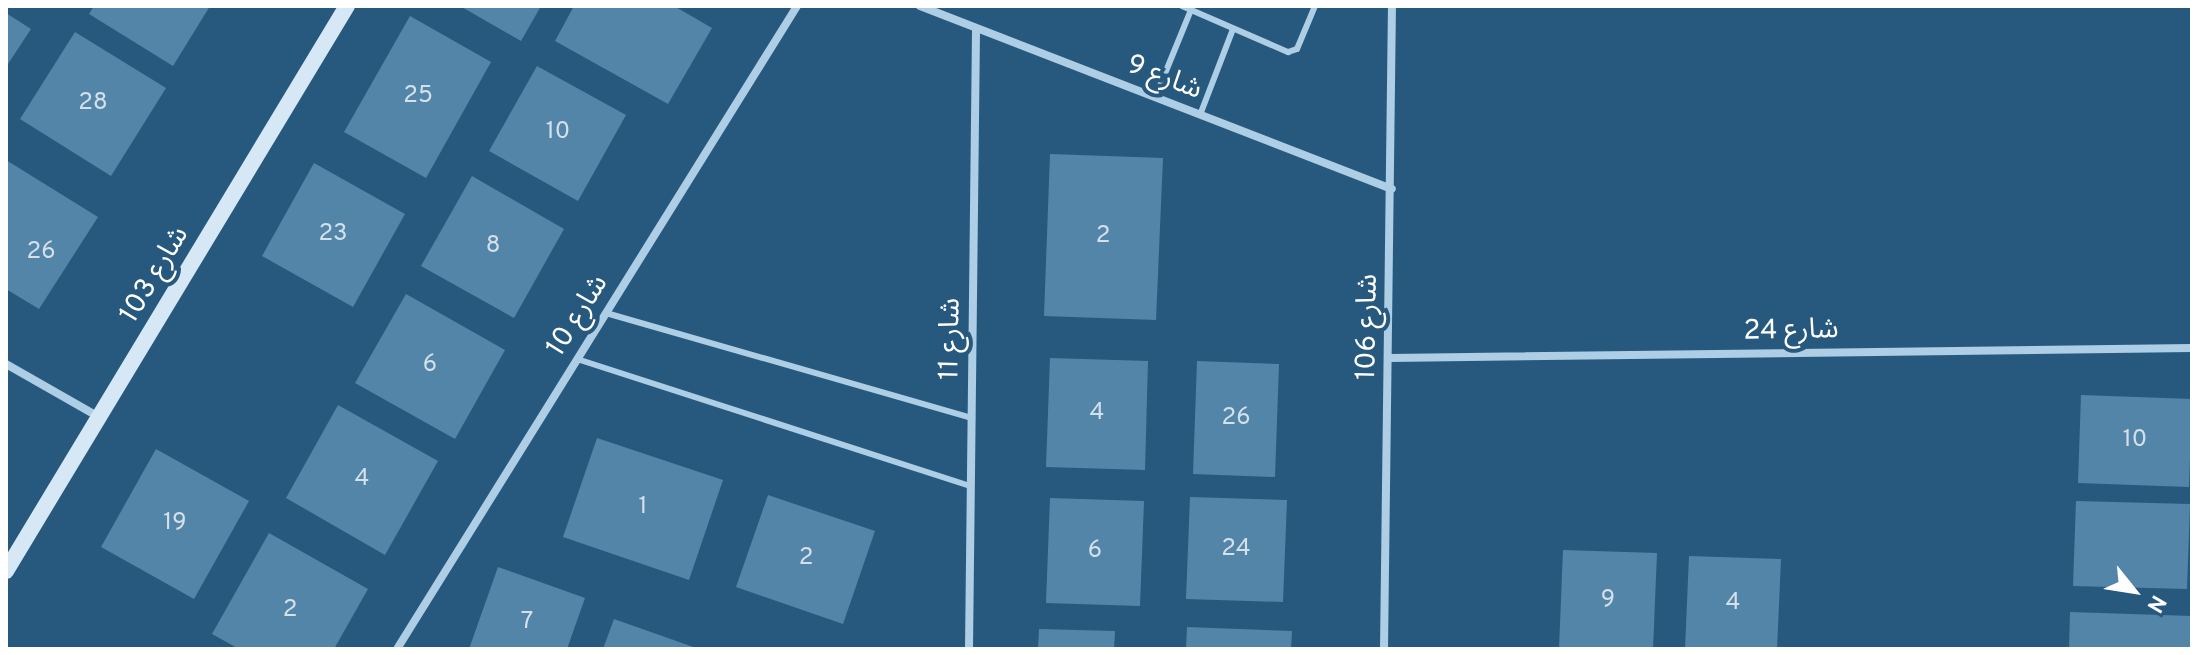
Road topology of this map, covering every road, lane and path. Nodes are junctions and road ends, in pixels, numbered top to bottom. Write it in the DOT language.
graph roads {
  1 [pos="347,6"];
  2 [pos="797,6"];
  3 [pos="920,6"];
  4 [pos="1182,6"];
  5 [pos="1315,6"];
  6 [pos="1392,6"];
  7 [pos="1191,10"];
  8 [pos="976,29"];
  9 [pos="1233,29"];
  10 [pos="1155,98"];
  11 [pos="1200,115"];
  12 [pos="1392,189"];
  13 [pos="606,313"];
  14 [pos="2192,348"];
  15 [pos="1390,358"];
  16 [pos="577,359"];
  17 [pos="6,364"];
  18 [pos="99,417"];
  19 [pos="972,418"];
  20 [pos="971,486"];
  21 [pos="6,571"];
  22 [pos="397,649"];
  23 [pos="969,649"];
  24 [pos="1384,649"];
  1 -- 18 [label="street, شارع 103"];
  2 -- 13 [label="street, شارع 10"];
  3 -- 8 [label="street, شارع 9"];
  4 -- 7 [label="lane"];
  5 -- 9 [label="lane"];
  6 -- 12 [label="street, شارع 106"];
  7 -- 9 [label="lane"];
  7 -- 10 [label="lane"];
  8 -- 10 [label="street, شارع 9"];
  8 -- 19 [label="street, شارع 11"];
  9 -- 11 [label="lane"];
  10 -- 11 [label="street, شارع 9"];
  11 -- 12 [label="street, شارع 9"];
  12 -- 15 [label="street, شارع 106"];
  13 -- 16 [label="street, شارع 10"];
  13 -- 19 [label="lane"];
  14 -- 15 [label="street, شارع 24"];
  15 -- 24 [label="street, شارع 106"];
  16 -- 20 [label="lane"];
  16 -- 22 [label="street, شارع 10"];
  17 -- 18 [label="street"];
  18 -- 21 [label="street, شارع 103"];
  19 -- 20 [label="street, شارع 11"];
  20 -- 23 [label="street, شارع 11"];
}
